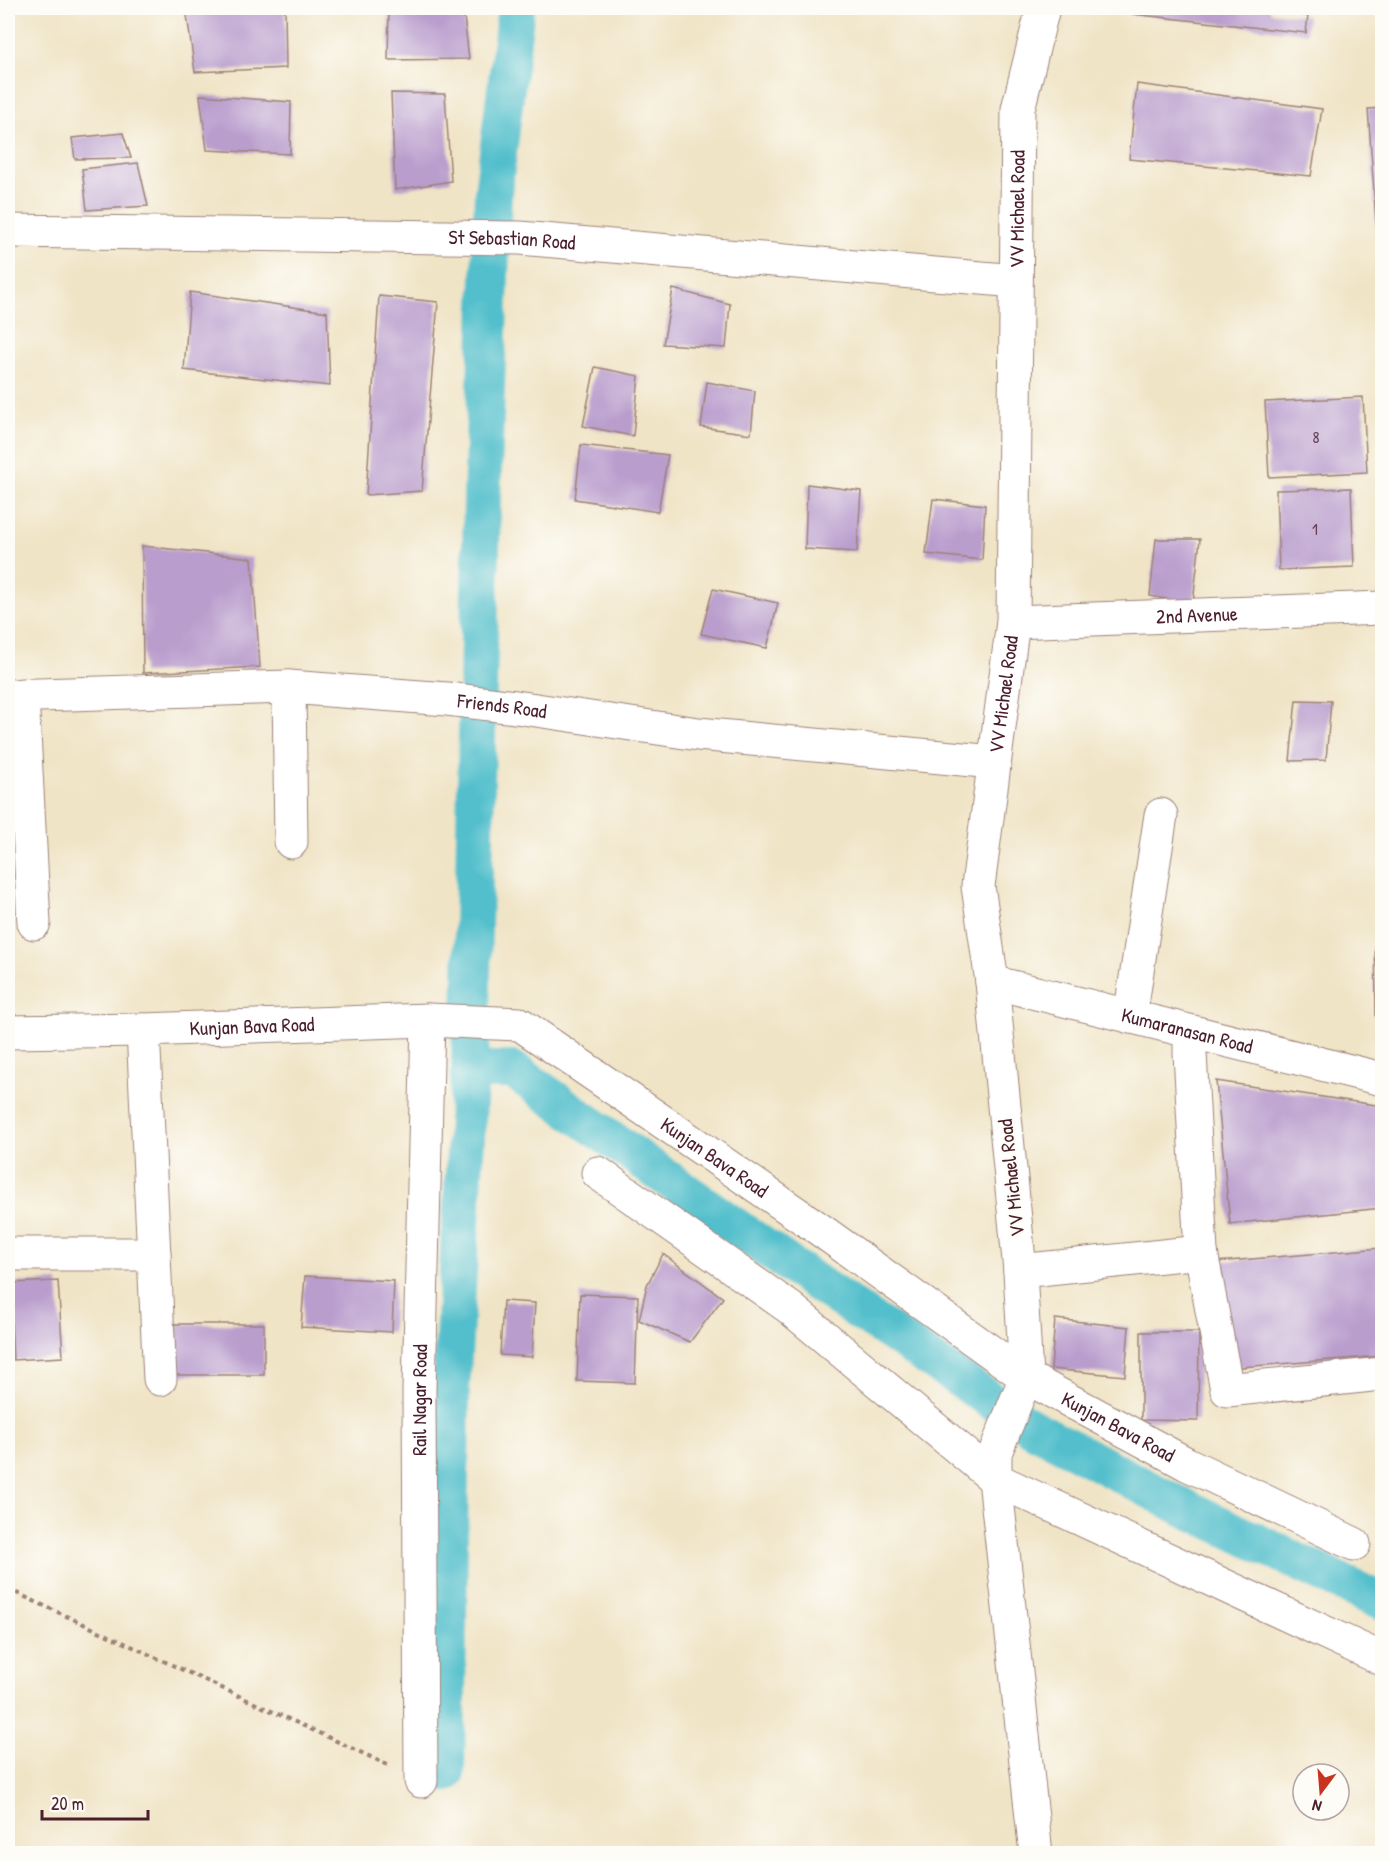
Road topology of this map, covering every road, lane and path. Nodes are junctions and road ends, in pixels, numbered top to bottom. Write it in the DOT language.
graph roads {
  1 [pos="1043,8"];
  2 [pos="8,231"];
  3 [pos="1016,281"];
  4 [pos="1383,608"];
  5 [pos="1013,622"];
  6 [pos="289,687"];
  7 [pos="15,696"];
  8 [pos="994,762"];
  9 [pos="1161,815"];
  10 [pos="291,842"];
  11 [pos="34,923"];
  12 [pos="992,982"];
  13 [pos="1130,1017"];
  14 [pos="428,1020"];
  15 [pos="143,1030"];
  16 [pos="8,1032"];
  17 [pos="1190,1032"];
  18 [pos="1383,1079"];
  19 [pos="598,1173"];
  20 [pos="1201,1252"];
  21 [pos="8,1254"];
  22 [pos="154,1254"];
  23 [pos="1020,1271"];
  24 [pos="1383,1374"];
  25 [pos="160,1379"];
  26 [pos="1025,1380"];
  27 [pos="995,1466"];
  28 [pos="1354,1544"];
  29 [pos="8,1589"];
  30 [pos="1383,1659"];
  31 [pos="421,1781"];
  32 [pos="1036,1854"];
  1 -- 3 [label="street, VV Michael Road"];
  2 -- 3 [label="street, St Sebastian Road"];
  3 -- 5 [label="street, VV Michael Road"];
  4 -- 5 [label="street, 2nd Avenue"];
  5 -- 8 [label="street, VV Michael Road"];
  6 -- 7 [label="street, Friends Road"];
  6 -- 8 [label="street, Friends Road"];
  6 -- 10 [label="street"];
  7 -- 11 [label="street"];
  8 -- 12 [label="street, VV Michael Road"];
  9 -- 13 [label="street"];
  12 -- 13 [label="street, Kumaranasan Road"];
  12 -- 23 [label="street, VV Michael Road"];
  13 -- 17 [label="street, Kumaranasan Road"];
  14 -- 15 [label="street, Kunjan Bava Road"];
  14 -- 26 [label="street, Kunjan Bava Road"];
  14 -- 31 [label="street, Rail Nagar Road"];
  15 -- 16 [label="street, Kunjan Bava Road"];
  15 -- 22 [label="street"];
  17 -- 18 [label="street, Kumaranasan Road"];
  17 -- 20 [label="street"];
  19 -- 27 [label="street"];
  20 -- 23 [label="street"];
  20 -- 24 [label="street"];
  21 -- 22 [label="street"];
  22 -- 25 [label="street"];
  23 -- 26 [label="street, VV Michael Road"];
  26 -- 27 [label="street"];
  26 -- 28 [label="street, Kunjan Bava Road"];
  27 -- 30 [label="street"];
  27 -- 32 [label="street"];
  29 -- 31 [label="path"];
}
